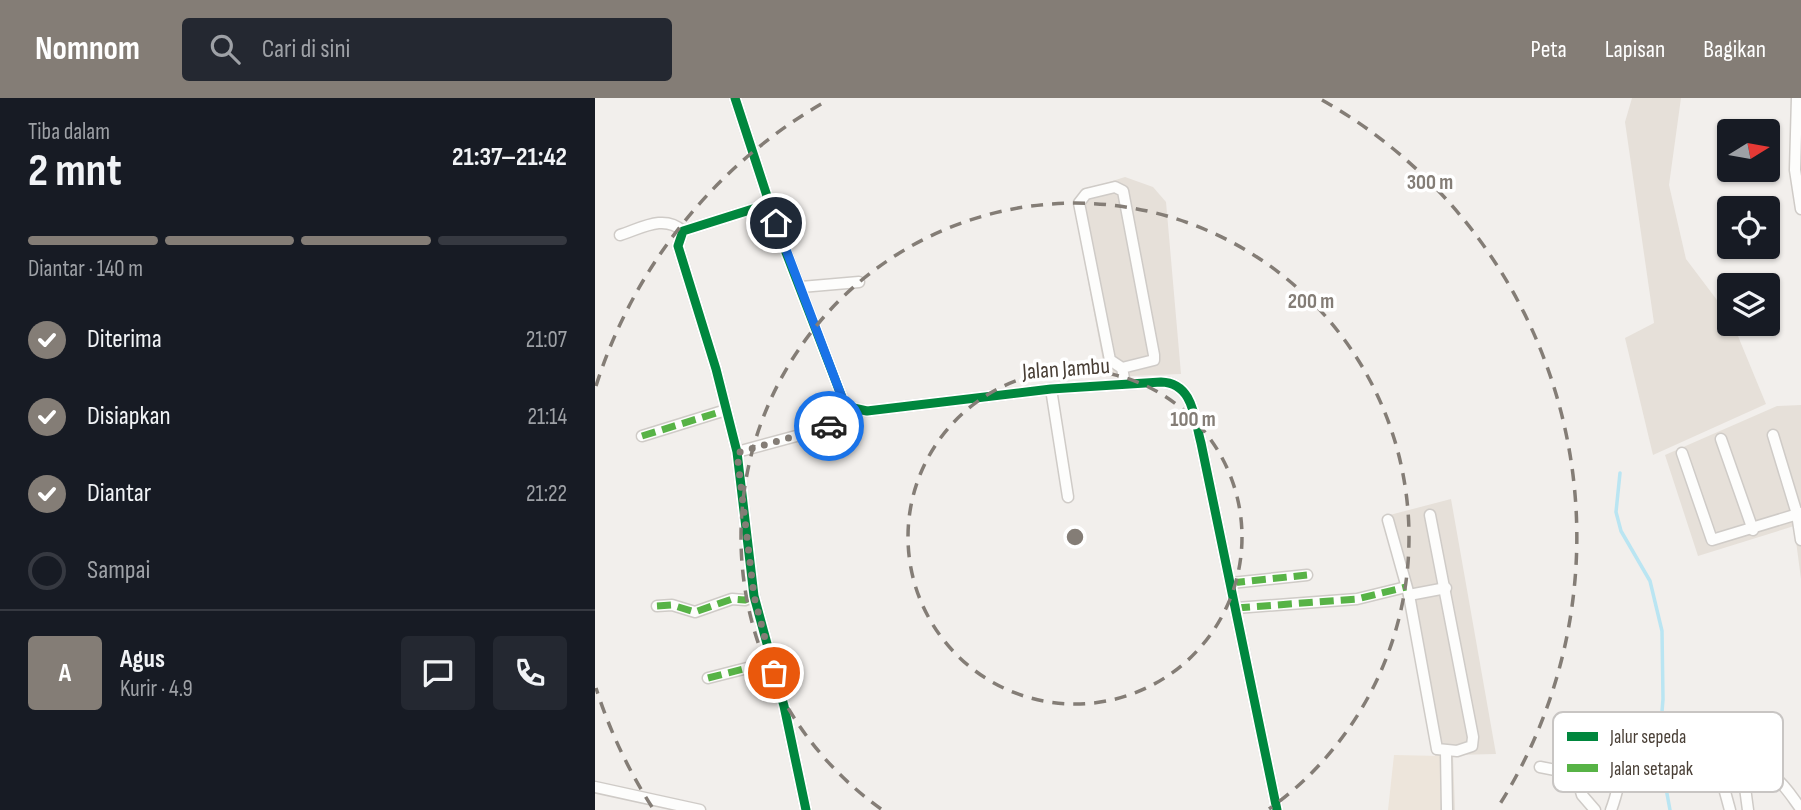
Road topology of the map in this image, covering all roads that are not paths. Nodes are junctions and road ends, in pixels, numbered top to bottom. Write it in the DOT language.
graph roads {
  1 [pos="735,98"];
  2 [pos="1797,98"];
  3 [pos="769,204"];
  4 [pos="1801,209"];
  5 [pos="683,231"];
  6 [pos="620,235"];
  7 [pos="859,282"];
  8 [pos="800,287"];
  9 [pos="1122,368"];
  10 [pos="1125,384"];
  11 [pos="1051,389"];
  12 [pos="854,409"];
  13 [pos="726,410"];
  14 [pos="1773,435"];
  15 [pos="642,436"];
  16 [pos="1721,439"];
  17 [pos="737,453"];
  18 [pos="1682,453"];
  19 [pos="1068,496"];
  20 [pos="1799,514"];
  21 [pos="1430,515"];
  22 [pos="1388,520"];
  23 [pos="1753,530"];
  24 [pos="1801,540"];
  25 [pos="1307,575"];
  26 [pos="1231,583"];
  27 [pos="1446,588"];
  28 [pos="1408,591"];
  29 [pos="754,596"];
  30 [pos="657,606"];
  31 [pos="1236,608"];
  32 [pos="771,662"];
  33 [pos="708,678"];
  34 [pos="1446,752"];
  35 [pos="1540,767"];
  36 [pos="1553,770"];
  37 [pos="1783,786"];
  38 [pos="595,787"];
  39 [pos="1580,792"];
  40 [pos="1617,792"];
  41 [pos="1724,792"];
  42 [pos="1746,792"];
  43 [pos="642,797"];
  44 [pos="1801,809"];
  45 [pos="640,810"];
  46 [pos="700,810"];
  47 [pos="806,810"];
  48 [pos="1277,810"];
  49 [pos="1447,810"];
  50 [pos="1595,810"];
  51 [pos="1611,810"];
  52 [pos="1730,810"];
  53 [pos="1748,810"];
  1 -- 3 [label="street"];
  2 -- 4 [label="street"];
  3 -- 5 [label="street"];
  3 -- 8 [label="street"];
  5 -- 6 [label="street"];
  5 -- 13 [label="street"];
  7 -- 8 [label="street"];
  8 -- 12 [label="street"];
  9 -- 9 [label="street"];
  9 -- 10 [label="street"];
  10 -- 11 [label="street, Jalan Jambu"];
  10 -- 26 [label="street, Jalan Jambu"];
  11 -- 12 [label="street, Jalan Jambu"];
  11 -- 19 [label="street"];
  12 -- 17 [label="street"];
  13 -- 15 [label="street"];
  13 -- 17 [label="street"];
  14 -- 20 [label="street"];
  16 -- 23 [label="street"];
  17 -- 29 [label="street"];
  18 -- 23 [label="street"];
  20 -- 23 [label="street"];
  20 -- 24 [label="street"];
  21 -- 27 [label="street"];
  22 -- 28 [label="street"];
  25 -- 26 [label="street"];
  26 -- 31 [label="street, Jalan Jambu"];
  27 -- 28 [label="street"];
  27 -- 34 [label="street"];
  28 -- 31 [label="street"];
  28 -- 34 [label="street"];
  29 -- 30 [label="street"];
  29 -- 32 [label="street"];
  31 -- 48 [label="street, Jalan Jambu"];
  32 -- 33 [label="street"];
  32 -- 47 [label="street"];
  34 -- 49 [label="street"];
  35 -- 36 [label="street"];
  37 -- 44 [label="street"];
  38 -- 43 [label="street"];
  39 -- 50 [label="street"];
  40 -- 51 [label="street"];
  41 -- 52 [label="street"];
  42 -- 53 [label="street"];
  43 -- 45 [label="street"];
  43 -- 46 [label="street"];
}
